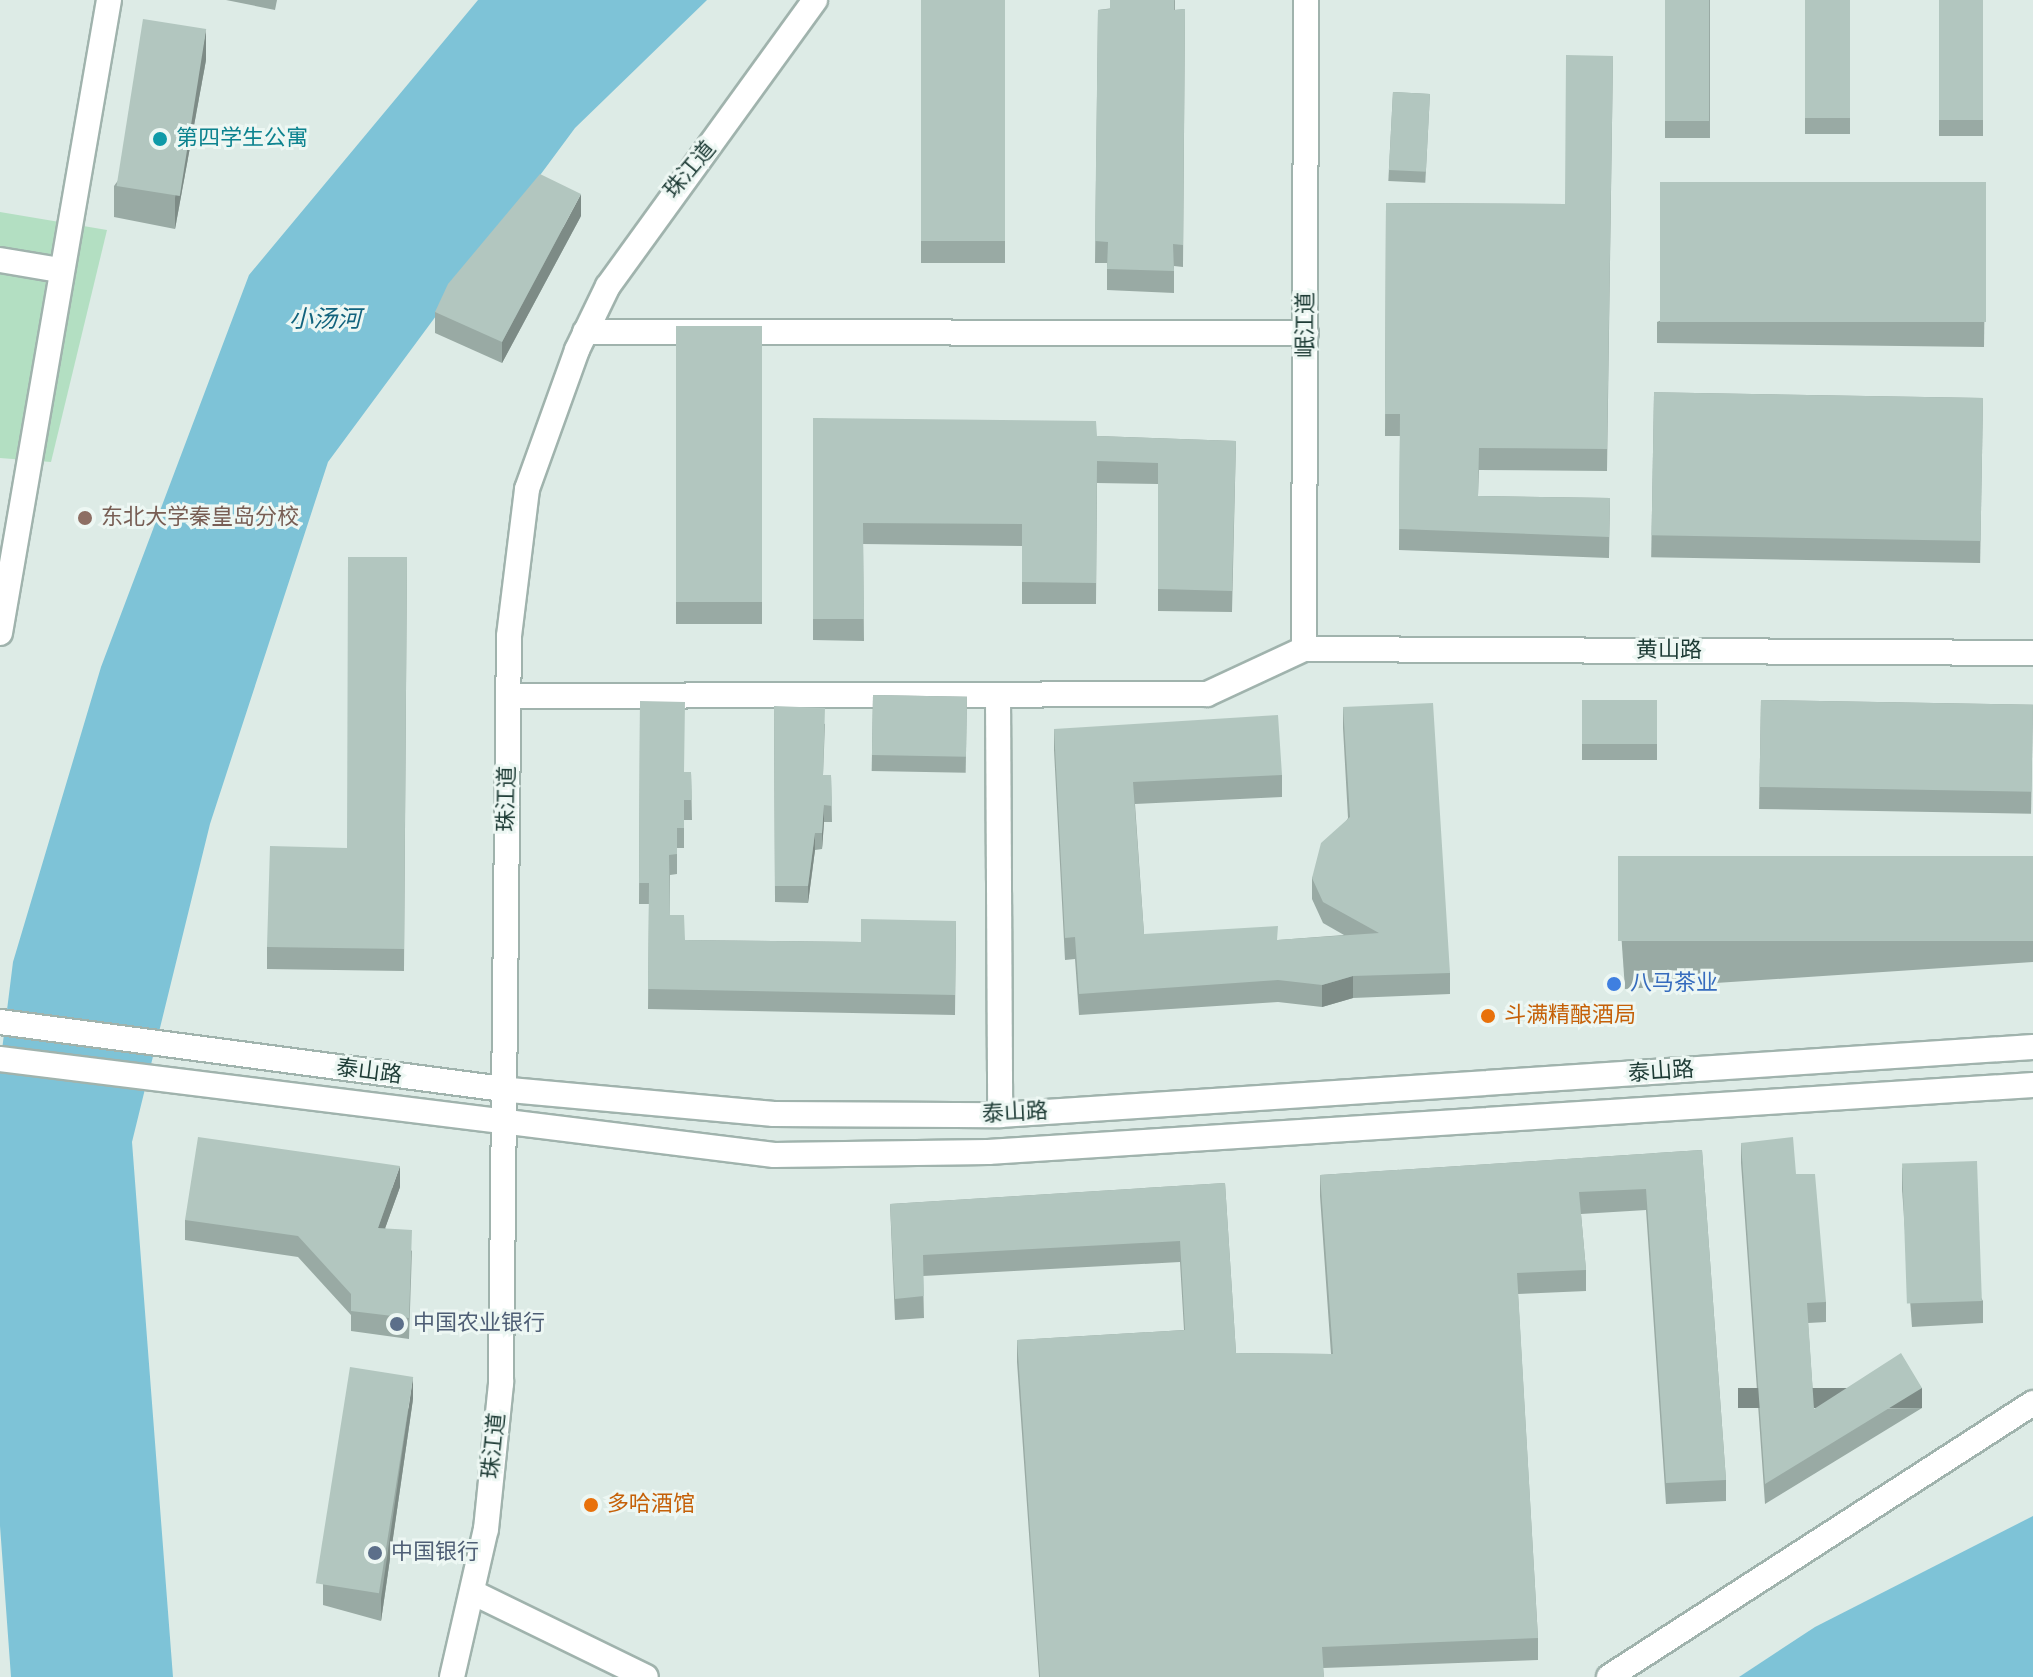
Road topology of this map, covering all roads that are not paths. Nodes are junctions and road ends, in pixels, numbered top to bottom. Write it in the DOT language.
graph roads {
  1 [pos="109,0"];
  2 [pos="815,0"];
  3 [pos="1306,0"];
  4 [pos="0,260"];
  5 [pos="60,270"];
  6 [pos="585,332"];
  7 [pos="1306,333"];
  8 [pos="0,633"];
  9 [pos="1304,649"];
  10 [pos="2033,653"];
  11 [pos="998,695"];
  12 [pos="509,696"];
  13 [pos="0,1022"];
  14 [pos="2033,1047"];
  15 [pos="0,1059"];
  16 [pos="2033,1085"];
  17 [pos="510,1090"];
  18 [pos="1000,1115"];
  19 [pos="508,1126"];
  20 [pos="2033,1403"];
  21 [pos="474,1593"];
  22 [pos="452,1677"];
  23 [pos="646,1677"];
  24 [pos="1609,1677"];
  1 -- 5 [label="street"];
  2 -- 6 [label="street, 珠江道"];
  3 -- 7 [label="street, 岷江道"];
  4 -- 5 [label="street"];
  5 -- 8 [label="street"];
  6 -- 7 [label="street"];
  6 -- 12 [label="street, 珠江道"];
  7 -- 9 [label="street, 岷江道"];
  9 -- 10 [label="street, 黄山路"];
  9 -- 11 [label="street"];
  11 -- 12 [label="street"];
  11 -- 18 [label="street"];
  12 -- 17 [label="street, 珠江道"];
  13 -- 17 [label="street, 泰山路"];
  14 -- 18 [label="street, 泰山路"];
  15 -- 19 [label="street"];
  16 -- 19 [label="street"];
  17 -- 18 [label="street, 泰山路"];
  17 -- 19 [label="street, 珠江道"];
  19 -- 21 [label="street, 珠江道"];
  20 -- 24 [label="street"];
  21 -- 22 [label="street, 珠江道"];
  21 -- 23 [label="street"];
}
